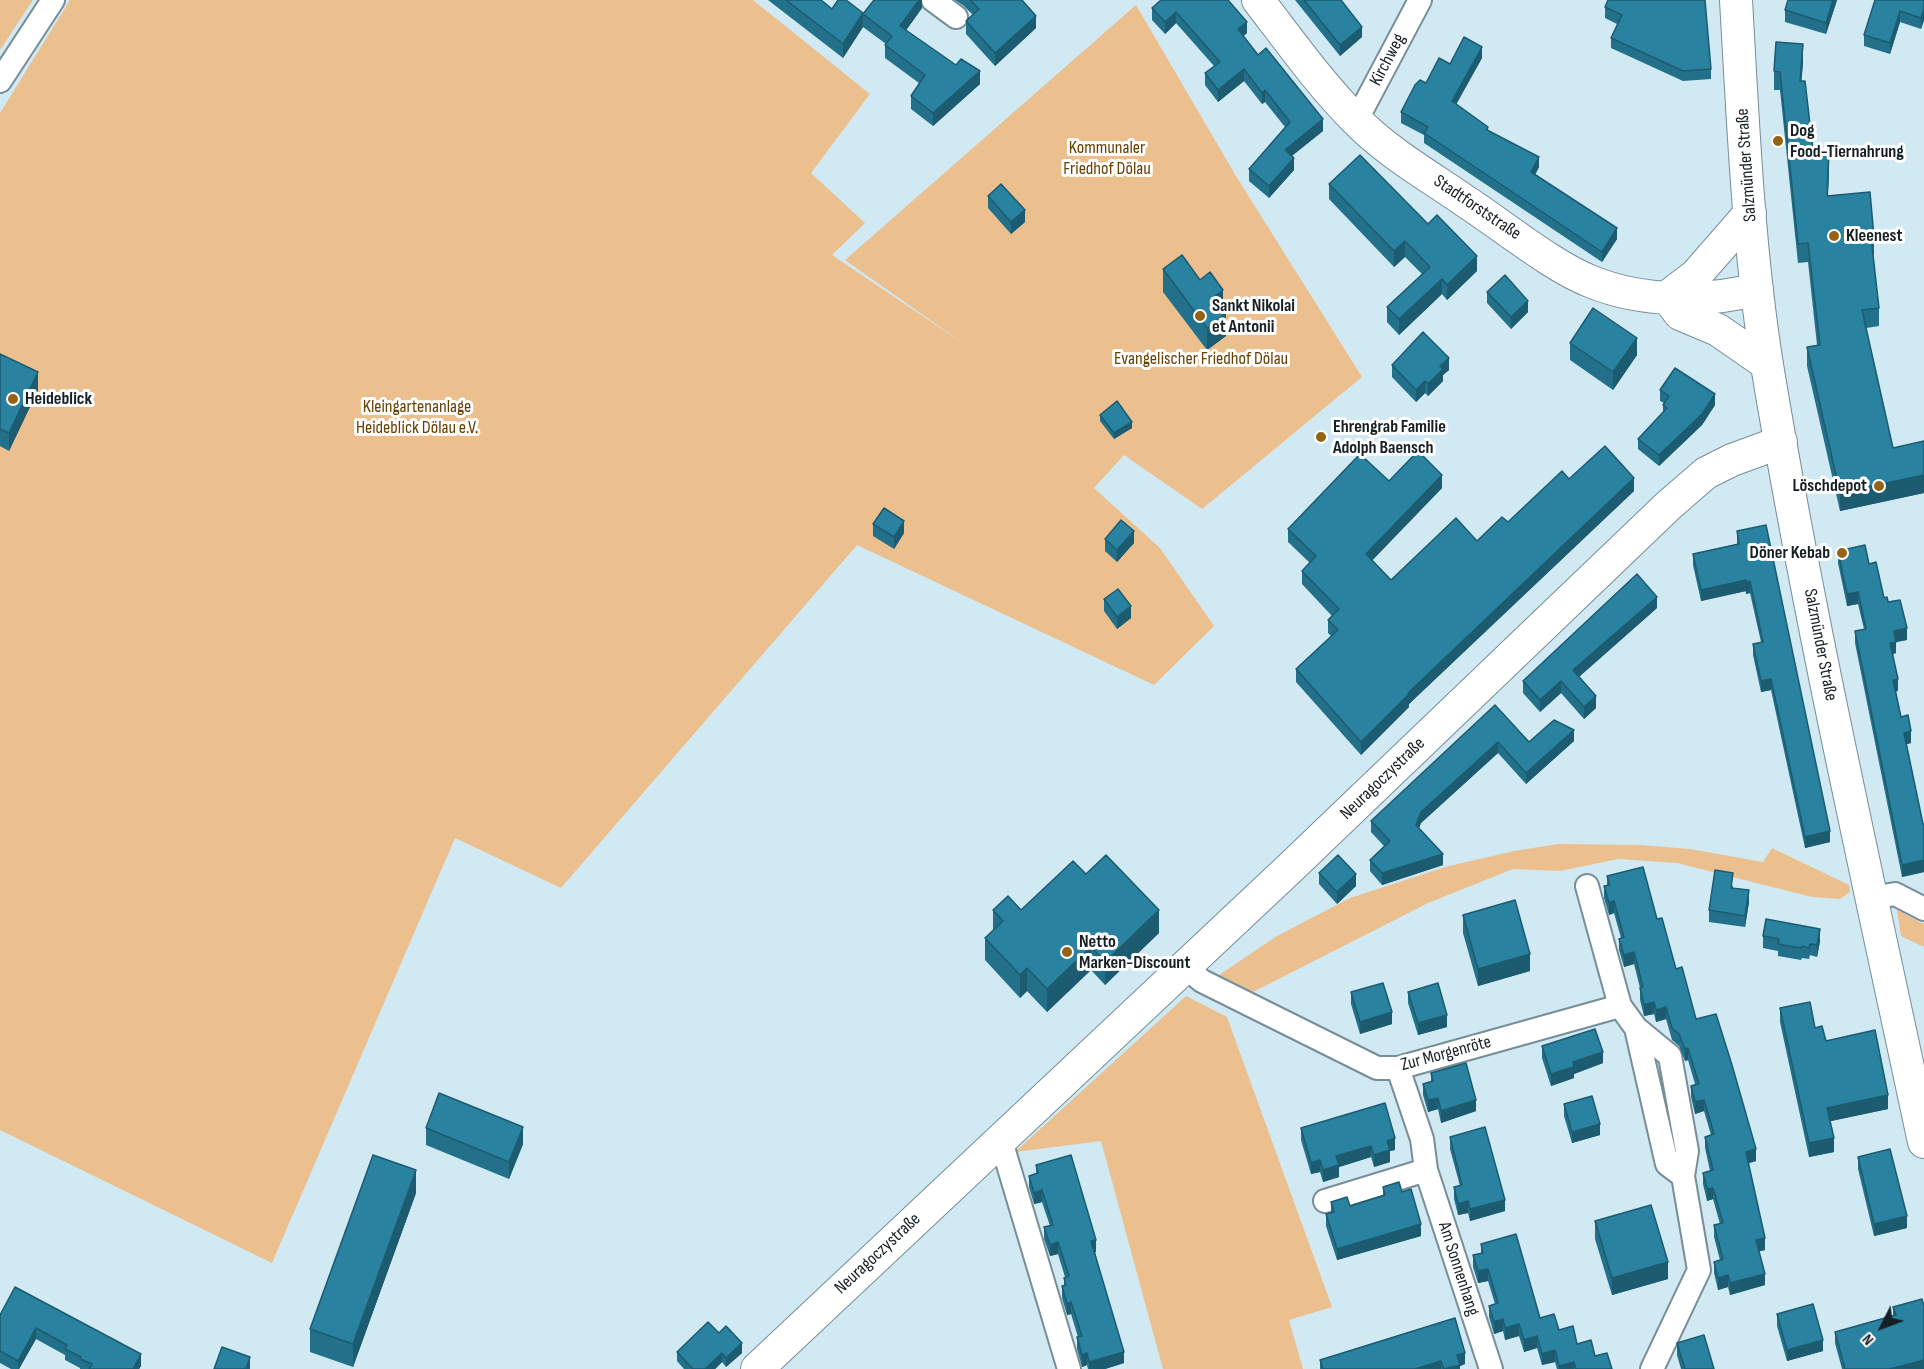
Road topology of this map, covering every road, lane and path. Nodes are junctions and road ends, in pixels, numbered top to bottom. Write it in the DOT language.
graph roads {
  1 [pos="53,0"];
  2 [pos="933,0"];
  3 [pos="1258,0"];
  4 [pos="1419,0"];
  5 [pos="1736,0"];
  6 [pos="956,17"];
  7 [pos="0,81"];
  8 [pos="1356,121"];
  9 [pos="1750,213"];
  10 [pos="1757,289"];
  11 [pos="1667,297"];
  12 [pos="1767,364"];
  13 [pos="1781,442"];
  14 [pos="1587,886"];
  15 [pos="1872,898"];
  16 [pos="1924,909"];
  17 [pos="1185,967"];
  18 [pos="1620,1006"];
  19 [pos="1398,1068"];
  20 [pos="1001,1142"];
  21 [pos="1924,1142"];
  22 [pos="1426,1170"];
  23 [pos="1325,1201"];
  24 [pos="1655,1368"];
  25 [pos="757,1369"];
  26 [pos="1069,1369"];
  27 [pos="1491,1369"];
  1 -- 7 [label="street"];
  2 -- 6 [label="street"];
  3 -- 8 [label="main road, Stadtforststraße"];
  4 -- 8 [label="street, Kirchweg"];
  5 -- 9 [label="main road, Salzmünder Straße"];
  8 -- 11 [label="main road, Stadtforststraße"];
  9 -- 10 [label="main road, Salzmünder Straße"];
  9 -- 11 [label="main road"];
  10 -- 11 [label="main road, Stadtforststraße"];
  10 -- 12 [label="main road, Salzmünder Straße"];
  11 -- 12 [label="main road"];
  12 -- 13 [label="main road, Salzmünder Straße"];
  13 -- 15 [label="main road, Salzmünder Straße"];
  13 -- 17 [label="main road, Neuragoczystraße"];
  14 -- 18 [label="street"];
  15 -- 16 [label="street"];
  15 -- 21 [label="main road, Salzmünder Straße"];
  17 -- 19 [label="street, Zur Morgenröte"];
  17 -- 20 [label="main road, Neuragoczystraße"];
  18 -- 19 [label="street, Zur Morgenröte"];
  18 -- 24 [label="street"];
  19 -- 22 [label="street, Am Sonnenhang"];
  20 -- 25 [label="main road, Neuragoczystraße"];
  20 -- 26 [label="street"];
  22 -- 23 [label="street"];
  22 -- 27 [label="street, Am Sonnenhang"];
}
